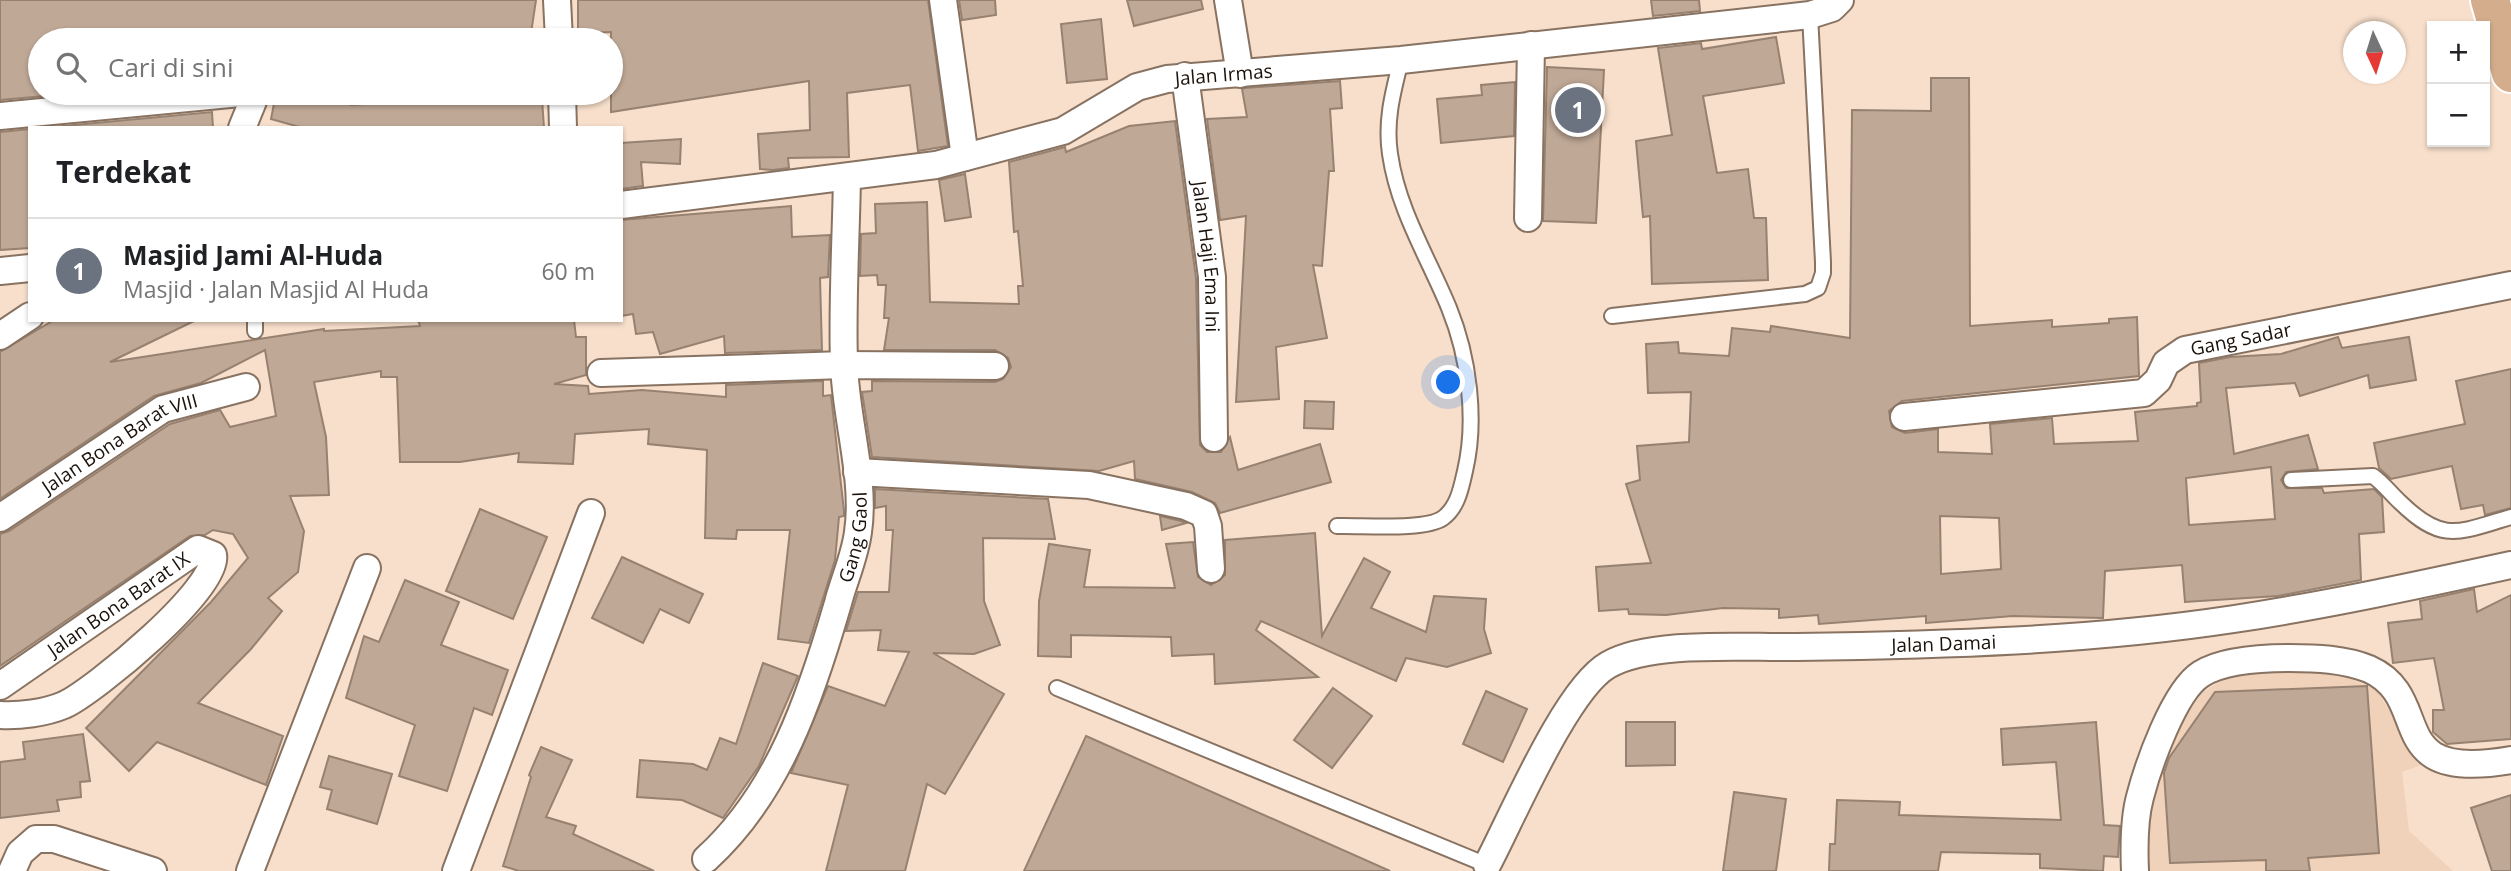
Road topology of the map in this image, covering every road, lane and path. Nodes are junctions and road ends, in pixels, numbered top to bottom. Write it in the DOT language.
graph roads {
  1 [pos="557,0"];
  2 [pos="943,0"];
  3 [pos="1228,0"];
  4 [pos="1840,0"];
  5 [pos="2490,0"];
  6 [pos="1810,15"];
  7 [pos="558,28"];
  8 [pos="1531,45"];
  9 [pos="1401,60"];
  10 [pos="2511,73"];
  11 [pos="1240,74"];
  12 [pos="1185,76"];
  13 [pos="119,105"];
  14 [pos="246,105"];
  15 [pos="563,105"];
  16 [pos="0,116"];
  17 [pos="242,126"];
  18 [pos="564,126"];
  19 [pos="965,157"];
  20 [pos="848,177"];
  21 [pos="623,205"];
  22 [pos="1528,218"];
  23 [pos="28,268"];
  24 [pos="0,271"];
  25 [pos="2511,285"];
  26 [pos="1612,316"];
  27 [pos="28,317"];
  28 [pos="0,336"];
  29 [pos="844,365"];
  30 [pos="995,366"];
  31 [pos="601,373"];
  32 [pos="246,387"];
  33 [pos="1904,417"];
  34 [pos="1214,438"];
  35 [pos="857,472"];
  36 [pos="2291,480"];
  37 [pos="591,513"];
  38 [pos="0,517"];
  39 [pos="2511,517"];
  40 [pos="1337,526"];
  41 [pos="2511,565"];
  42 [pos="367,568"];
  43 [pos="1211,569"];
  44 [pos="0,686"];
  45 [pos="1057,688"];
  46 [pos="0,715"];
  47 [pos="2511,760"];
  48 [pos="706,859"];
  49 [pos="1486,868"];
  50 [pos="12,871"];
  51 [pos="153,871"];
  52 [pos="250,871"];
  53 [pos="456,871"];
  54 [pos="2135,871"];
  1 -- 7 [label="street"];
  2 -- 19 [label="street"];
  3 -- 11 [label="street"];
  4 -- 6 [label="street, Jalan Irmas"];
  5 -- 10 [label="main road"];
  6 -- 8 [label="street, Jalan Irmas"];
  6 -- 26 [label="lane"];
  8 -- 9 [label="street, Jalan Irmas"];
  8 -- 22 [label="street"];
  9 -- 11 [label="street, Jalan Irmas"];
  9 -- 40 [label="lane"];
  11 -- 12 [label="street, Jalan Irmas"];
  12 -- 19 [label="street, Jalan Irmas"];
  12 -- 34 [label="street, Jalan Haji Ema Ini"];
  13 -- 16 [label="street"];
  14 -- 17 [label="street"];
  15 -- 18 [label="street"];
  19 -- 20 [label="street, Jalan Irmas"];
  20 -- 21 [label="street, Jalan Irmas"];
  20 -- 29 [label="street, Gang Gaol"];
  23 -- 24 [label="street"];
  25 -- 33 [label="street, Gang Sadar"];
  27 -- 28 [label="street"];
  29 -- 30 [label="street"];
  29 -- 31 [label="street"];
  29 -- 35 [label="street, Gang Gaol"];
  32 -- 38 [label="street, Jalan Bona Barat VIII"];
  35 -- 43 [label="street"];
  35 -- 48 [label="street, Gang Gaol"];
  36 -- 39 [label="lane"];
  37 -- 53 [label="street"];
  41 -- 49 [label="street, Jalan Damai"];
  42 -- 52 [label="street"];
  44 -- 46 [label="street, Jalan Bona Barat IX"];
  45 -- 49 [label="lane"];
  47 -- 54 [label="street"];
  50 -- 51 [label="street"];
}
